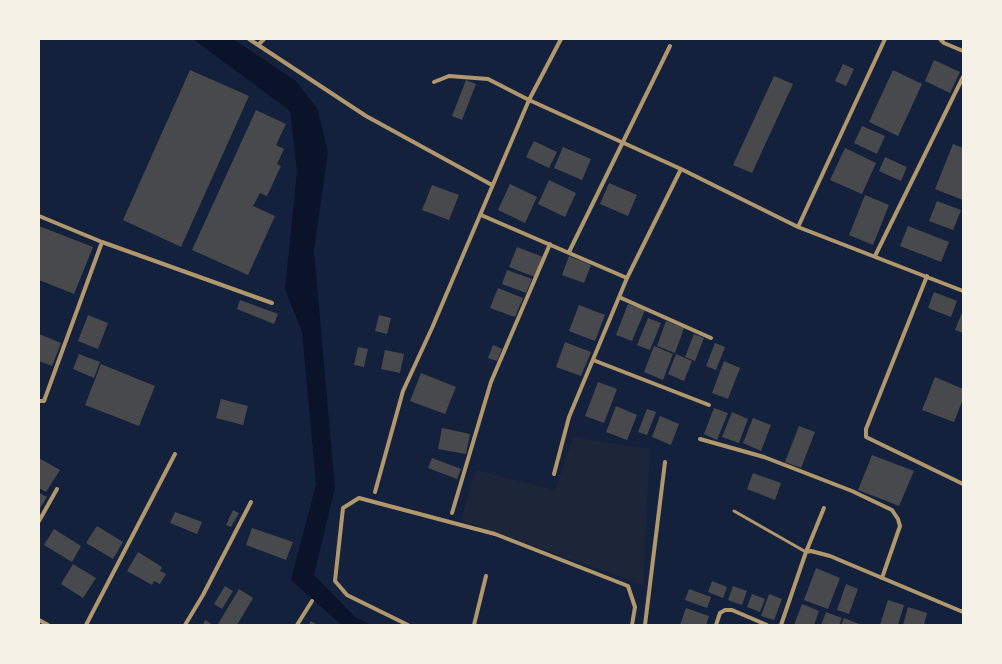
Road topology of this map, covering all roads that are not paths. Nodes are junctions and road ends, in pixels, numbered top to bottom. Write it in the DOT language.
graph roads {
  1 [pos="249,39"];
  2 [pos="264,39"];
  3 [pos="561,39"];
  4 [pos="885,39"];
  5 [pos="940,39"];
  6 [pos="945,41"];
  7 [pos="258,45"];
  8 [pos="670,46"];
  9 [pos="963,51"];
  10 [pos="963,77"];
  11 [pos="434,82"];
  12 [pos="529,100"];
  13 [pos="622,143"];
  14 [pos="680,169"];
  15 [pos="492,185"];
  16 [pos="481,215"];
  17 [pos="39,216"];
  18 [pos="798,227"];
  19 [pos="102,242"];
  20 [pos="550,244"];
  21 [pos="569,252"];
  22 [pos="875,256"];
  23 [pos="927,276"];
  24 [pos="628,278"];
  25 [pos="963,291"];
  26 [pos="620,297"];
  27 [pos="272,303"];
  28 [pos="711,338"];
  29 [pos="593,360"];
  30 [pos="39,402"];
  31 [pos="710,405"];
  32 [pos="700,439"];
  33 [pos="175,454"];
  34 [pos="665,462"];
  35 [pos="554,474"];
  36 [pos="963,484"];
  37 [pos="58,489"];
  38 [pos="375,492"];
  39 [pos="251,502"];
  40 [pos="824,508"];
  41 [pos="734,511"];
  42 [pos="452,513"];
  43 [pos="39,521"];
  44 [pos="806,552"];
  45 [pos="486,576"];
  46 [pos="882,578"];
  47 [pos="312,601"];
  48 [pos="963,612"];
  49 [pos="39,620"];
  50 [pos="400,624"];
  51 [pos="48,625"];
  52 [pos="86,625"];
  53 [pos="185,625"];
  54 [pos="297,625"];
  55 [pos="408,625"];
  56 [pos="474,625"];
  57 [pos="632,625"];
  58 [pos="645,625"];
  59 [pos="716,625"];
  60 [pos="767,625"];
  61 [pos="781,625"];
  1 -- 7 [label="street"];
  2 -- 7 [label="street"];
  3 -- 12 [label="street"];
  4 -- 18 [label="street"];
  5 -- 6 [label="street"];
  6 -- 9 [label="street"];
  7 -- 15 [label="street"];
  8 -- 13 [label="street"];
  10 -- 22 [label="street"];
  11 -- 12 [label="street"];
  12 -- 13 [label="street"];
  12 -- 15 [label="street"];
  13 -- 14 [label="street"];
  13 -- 21 [label="street"];
  14 -- 18 [label="street"];
  14 -- 24 [label="street"];
  15 -- 16 [label="street"];
  16 -- 20 [label="street"];
  16 -- 38 [label="street"];
  17 -- 19 [label="street"];
  18 -- 22 [label="street"];
  19 -- 27 [label="street"];
  19 -- 30 [label="street"];
  20 -- 21 [label="street"];
  20 -- 42 [label="street"];
  21 -- 24 [label="street"];
  22 -- 23 [label="street"];
  23 -- 25 [label="street"];
  23 -- 36 [label="street"];
  24 -- 26 [label="street"];
  26 -- 28 [label="street"];
  26 -- 29 [label="street"];
  29 -- 31 [label="street"];
  29 -- 35 [label="street"];
  32 -- 46 [label="street"];
  33 -- 52 [label="street"];
  34 -- 58 [label="street"];
  37 -- 43 [label="street"];
  39 -- 53 [label="street"];
  40 -- 44 [label="street"];
  41 -- 44 [label="lane"];
  44 -- 46 [label="street"];
  44 -- 61 [label="street"];
  45 -- 56 [label="street"];
  46 -- 48 [label="street"];
  47 -- 54 [label="street"];
  49 -- 51 [label="street"];
  50 -- 55 [label="street"];
  50 -- 57 [label="street"];
  59 -- 60 [label="street"];
}
